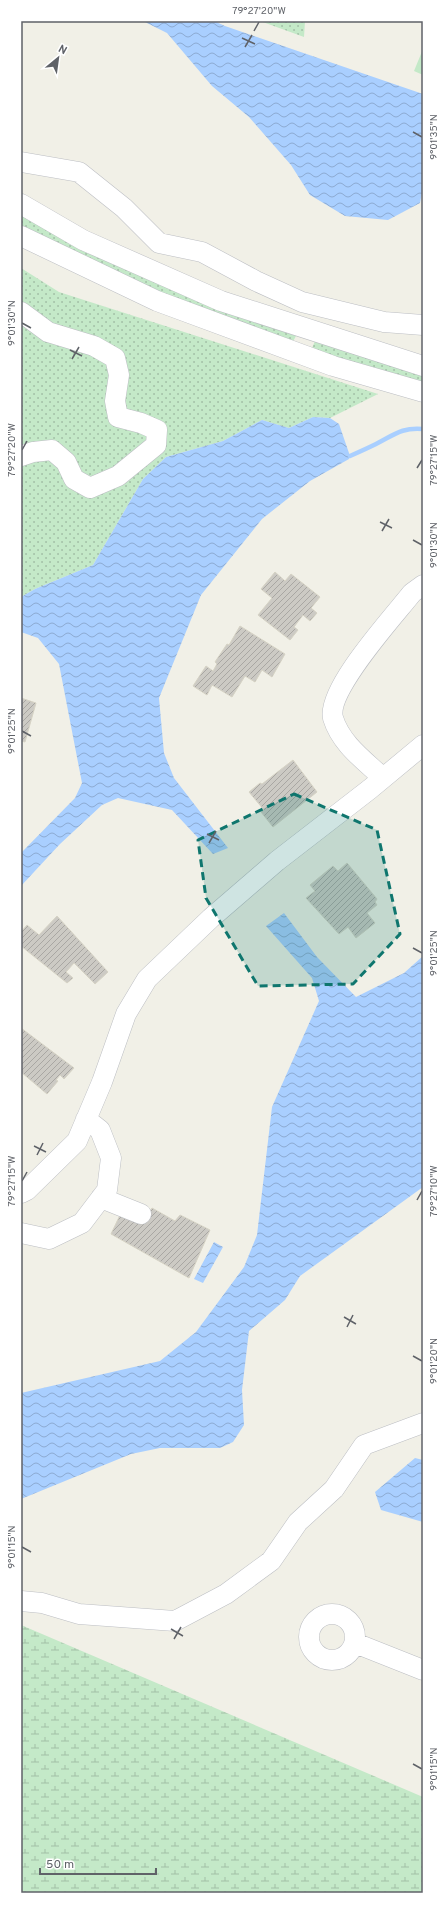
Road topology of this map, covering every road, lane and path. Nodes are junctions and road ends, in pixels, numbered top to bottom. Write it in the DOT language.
graph roads {
  1 [pos="21,162"];
  2 [pos="21,204"];
  3 [pos="21,236"];
  4 [pos="21,312"];
  5 [pos="423,325"];
  6 [pos="423,366"];
  7 [pos="423,392"];
  8 [pos="21,456"];
  9 [pos="423,585"];
  10 [pos="423,745"];
  11 [pos="383,778"];
  12 [pos="86,1119"];
  13 [pos="21,1193"];
  14 [pos="101,1198"];
  15 [pos="141,1214"];
  16 [pos="21,1233"];
  17 [pos="423,1423"];
  18 [pos="21,1601"];
  19 [pos="355,1643"];
  20 [pos="423,1670"];
  1 -- 5 [label="street"];
  2 -- 6 [label="street"];
  3 -- 7 [label="street"];
  4 -- 8 [label="street"];
  9 -- 11 [label="street"];
  10 -- 11 [label="street"];
  11 -- 12 [label="street"];
  12 -- 13 [label="street"];
  12 -- 14 [label="street"];
  14 -- 15 [label="street"];
  14 -- 16 [label="street"];
  17 -- 18 [label="street"];
  19 -- 20 [label="street"];
}
